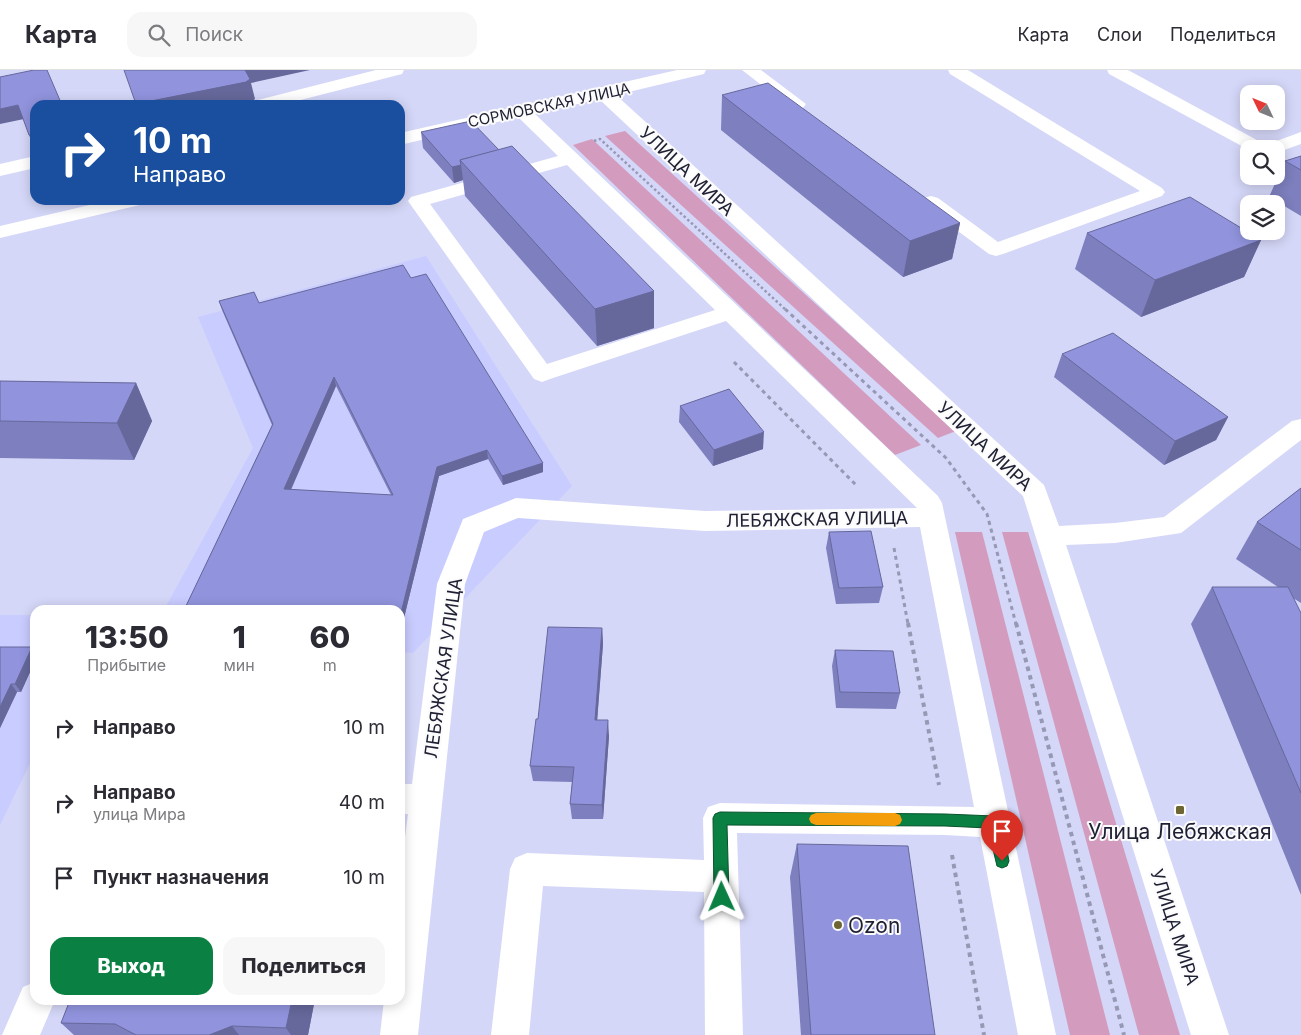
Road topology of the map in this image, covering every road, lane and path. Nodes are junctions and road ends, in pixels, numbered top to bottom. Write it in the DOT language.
graph roads {
  1 [pos="396,70"];
  2 [pos="698,70"];
  3 [pos="750,70"];
  4 [pos="956,70"];
  5 [pos="1115,70"];
  6 [pos="604,94"];
  7 [pos="279,100"];
  8 [pos="521,110"];
  9 [pos="812,116"];
  10 [pos="405,138"];
  11 [pos="1301,138"];
  12 [pos="1243,140"];
  13 [pos="592,142"];
  14 [pos="1285,144"];
  15 [pos="570,158"];
  16 [pos="30,163"];
  17 [pos="0,170"];
  18 [pos="916,191"];
  19 [pos="116,205"];
  20 [pos="0,232"];
  21 [pos="731,312"];
  22 [pos="696,323"];
  23 [pos="1301,428"];
  24 [pos="932,517"];
  25 [pos="888,518"];
  26 [pos="1049,536"];
  27 [pos="413,799"];
  28 [pos="945,820"];
  29 [pos="994,822"];
  30 [pos="721,877"];
  31 [pos="405,934"];
  32 [pos="34,1005"];
  33 [pos="401,1005"];
  34 [pos="21,1035"];
  35 [pos="399,1035"];
  36 [pos="510,1035"];
  37 [pos="724,1035"];
  38 [pos="984,1035"];
  39 [pos="1037,1035"];
  40 [pos="1124,1035"];
  41 [pos="1210,1035"];
  1 -- 7 [label="street"];
  2 -- 6 [label="street, СОРМОВСКАЯ УЛИЦА"];
  3 -- 9 [label="street"];
  4 -- 18 [label="street"];
  5 -- 12 [label="street"];
  6 -- 8 [label="street, СОРМОВСКАЯ УЛИЦА"];
  6 -- 26 [label="street, УЛИЦА МИРА"];
  8 -- 10 [label="street, СОРМОВСКАЯ УЛИЦА"];
  8 -- 15 [label="street"];
  11 -- 14 [label="street"];
  13 -- 40 [label="path"];
  15 -- 21 [label="street"];
  15 -- 22 [label="street"];
  16 -- 17 [label="street"];
  19 -- 20 [label="street"];
  21 -- 22 [label="street"];
  21 -- 24 [label="street"];
  22 -- 25 [label="path"];
  23 -- 26 [label="street"];
  24 -- 25 [label="street, ЛЕБЯЖСКАЯ УЛИЦА"];
  24 -- 29 [label="street"];
  25 -- 27 [label="street, ЛЕБЯЖСКАЯ УЛИЦА"];
  25 -- 28 [label="path"];
  26 -- 41 [label="street, УЛИЦА МИРА"];
  27 -- 31 [label="street, ЛЕБЯЖСКАЯ УЛИЦА"];
  28 -- 29 [label="street"];
  28 -- 30 [label="street"];
  28 -- 38 [label="path"];
  29 -- 39 [label="street"];
  30 -- 36 [label="street"];
  30 -- 37 [label="street"];
  32 -- 34 [label="street"];
  33 -- 35 [label="street, ЛЕБЯЖСКАЯ УЛИЦА"];
}
